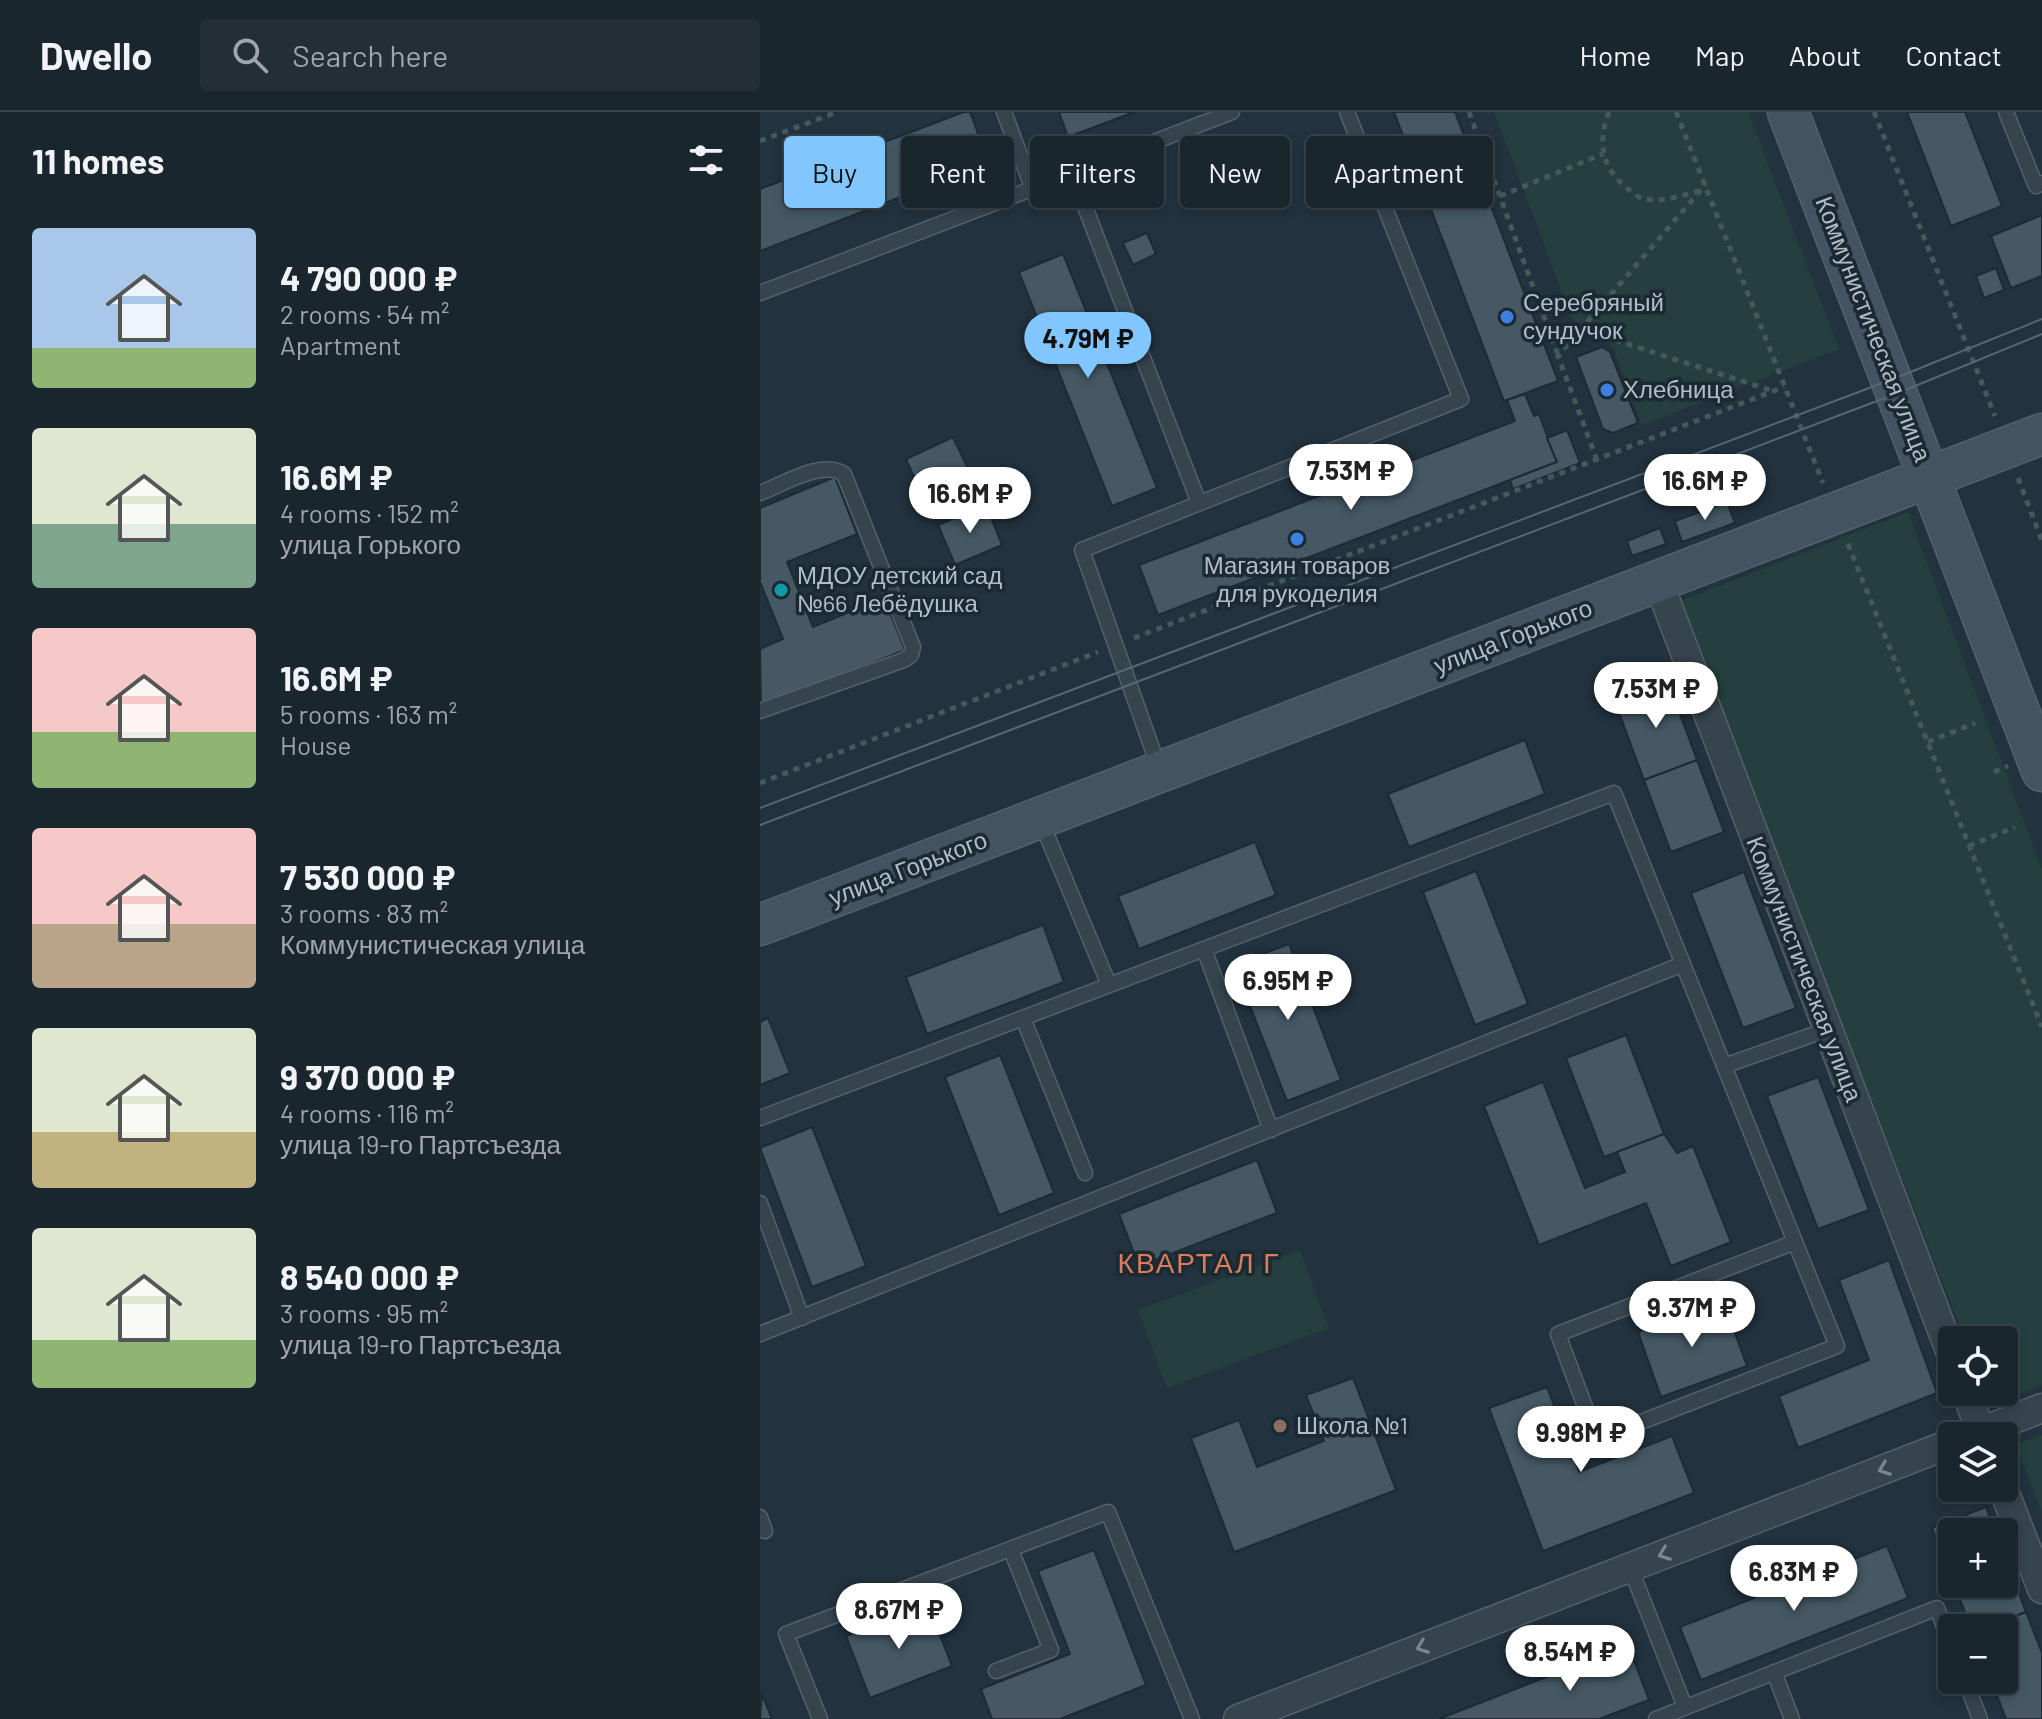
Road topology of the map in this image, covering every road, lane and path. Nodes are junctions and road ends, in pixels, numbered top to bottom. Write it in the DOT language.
graph roads {
  1 [pos="837,112"];
  2 [pos="1004,112"];
  3 [pos="1232,112"];
  4 [pos="1347,112"];
  5 [pos="1469,112"];
  6 [pos="1609,112"];
  7 [pos="1676,112"];
  8 [pos="1788,112"];
  9 [pos="1874,112"];
  10 [pos="2006,112"];
  11 [pos="1164,138"];
  12 [pos="760,141"];
  13 [pos="1603,154"];
  14 [pos="1030,182"];
  15 [pos="2042,183"];
  16 [pos="1706,184"];
  17 [pos="1030,188"];
  18 [pos="1700,191"];
  19 [pos="1500,196"];
  20 [pos="1085,208"];
  21 [pos="760,293"];
  22 [pos="1581,329"];
  23 [pos="1558,356"];
  24 [pos="1784,387"];
  25 [pos="1774,392"];
  26 [pos="2024,441"];
  27 [pos="1597,460"];
  28 [pos="1931,476"];
  29 [pos="760,493"];
  30 [pos="1199,503"];
  31 [pos="1835,513"];
  32 [pos="2042,541"];
  33 [pos="1658,581"];
  34 [pos="1116,645"];
  35 [pos="760,711"];
  36 [pos="1975,723"];
  37 [pos="1928,742"];
  38 [pos="2042,771"];
  39 [pos="1160,772"];
  40 [pos="760,783"];
  41 [pos="1040,818"];
  42 [pos="2015,827"];
  43 [pos="1969,846"];
  44 [pos="760,925"];
  45 [pos="1204,949"];
  46 [pos="1683,964"];
  47 [pos="1109,985"];
  48 [pos="1023,1018"];
  49 [pos="2042,1027"];
  50 [pos="1826,1030"];
  51 [pos="1724,1066"];
  52 [pos="760,1118"];
  53 [pos="1271,1130"];
  54 [pos="1085,1173"];
  55 [pos="760,1203"];
  56 [pos="1795,1242"];
  57 [pos="802,1318"];
  58 [pos="1940,1326"];
  59 [pos="760,1334"];
  60 [pos="2042,1408"];
  61 [pos="2009,1422"];
  62 [pos="1938,1448"];
  63 [pos="2008,1502"];
  64 [pos="1011,1550"];
  65 [pos="1630,1567"];
  66 [pos="2042,1589"];
  67 [pos="1939,1614"];
  68 [pos="996,1671"];
  69 [pos="1774,1672"];
  70 [pos="1970,1694"];
  71 [pos="1685,1707"];
  72 [pos="820,1719"];
  73 [pos="1192,1719"];
  74 [pos="1238,1719"];
  75 [pos="1656,1719"];
  76 [pos="1792,1719"];
  77 [pos="1980,1719"];
  1 -- 12 [label="path"];
  2 -- 14 [label="lane"];
  3 -- 11 [label="lane"];
  4 -- 30 [label="lane"];
  5 -- 19 [label="path"];
  6 -- 13 [label="path"];
  7 -- 16 [label="path"];
  8 -- 28 [label="street, Коммунистическая улица"];
  9 -- 26 [label="path"];
  10 -- 15 [label="lane"];
  13 -- 18 [label="path"];
  13 -- 19 [label="path"];
  16 -- 18 [label="path"];
  16 -- 24 [label="path"];
  17 -- 21 [label="lane"];
  18 -- 22 [label="path"];
  19 -- 23 [label="path"];
  20 -- 30 [label="lane"];
  22 -- 23 [label="path"];
  22 -- 25 [label="path"];
  23 -- 27 [label="path"];
  24 -- 25 [label="path"];
  24 -- 31 [label="path"];
  25 -- 27 [label="path"];
  26 -- 28 [label="street, улица Горького"];
  26 -- 32 [label="path"];
  27 -- 34 [label="path"];
  28 -- 31 [label="street, улица Горького"];
  28 -- 38 [label="street, Коммунистическая улица"];
  29 -- 35 [label="lane"];
  30 -- 34 [label="lane"];
  31 -- 33 [label="street, улица Горького"];
  31 -- 37 [label="path"];
  33 -- 39 [label="street, улица Горького"];
  33 -- 50 [label="street, Коммунистическая улица"];
  34 -- 39 [label="lane"];
  34 -- 40 [label="path"];
  36 -- 37 [label="path"];
  37 -- 43 [label="path"];
  39 -- 41 [label="street, улица Горького"];
  41 -- 44 [label="street, улица Горького"];
  41 -- 47 [label="lane"];
  42 -- 43 [label="path"];
  43 -- 49 [label="path"];
  45 -- 46 [label="lane"];
  45 -- 47 [label="lane"];
  45 -- 53 [label="lane"];
  46 -- 51 [label="lane"];
  46 -- 53 [label="lane"];
  47 -- 48 [label="lane"];
  48 -- 52 [label="lane"];
  48 -- 54 [label="lane"];
  50 -- 51 [label="lane"];
  50 -- 58 [label="street, Коммунистическая улица"];
  51 -- 56 [label="lane"];
  53 -- 57 [label="lane"];
  55 -- 57 [label="lane"];
  56 -- 56 [label="lane"];
  57 -- 59 [label="lane"];
  60 -- 61 [label="street"];
  62 -- 65 [label="street, one-way"];
  63 -- 66 [label="street"];
  64 -- 68 [label="lane"];
  64 -- 72 [label="lane"];
  64 -- 73 [label="lane"];
  65 -- 71 [label="lane"];
  65 -- 74 [label="street, one-way"];
  67 -- 69 [label="lane"];
  69 -- 71 [label="lane"];
  69 -- 76 [label="lane"];
  70 -- 77 [label="lane"];
  71 -- 75 [label="lane"];
}
